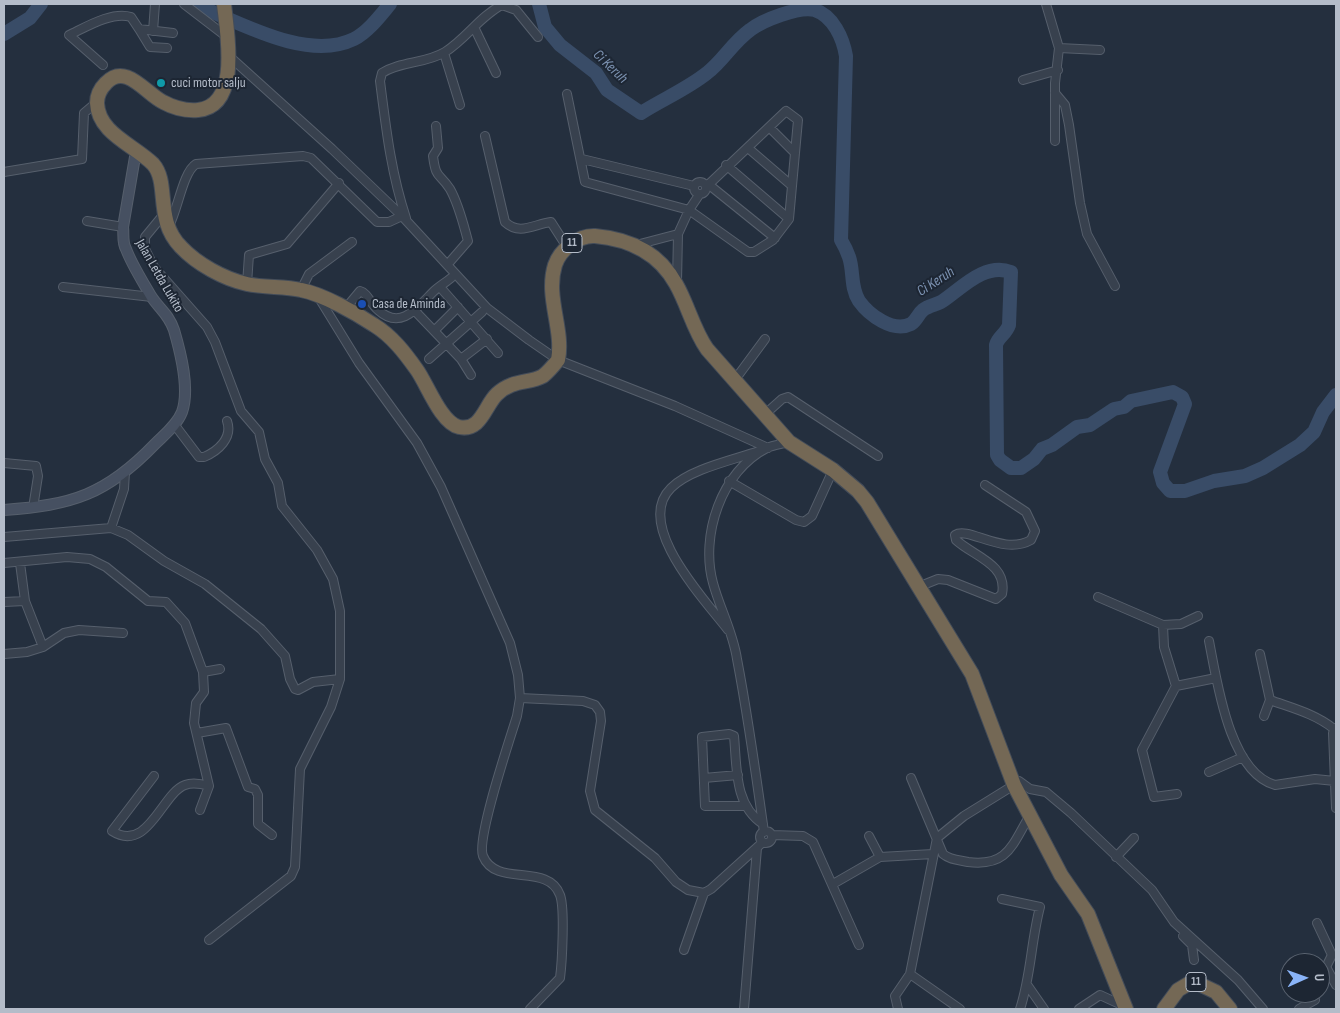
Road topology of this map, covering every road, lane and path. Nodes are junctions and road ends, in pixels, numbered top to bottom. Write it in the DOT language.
graph roads {
  1 [pos="155,4"];
  2 [pos="184,4"];
  3 [pos="224,4"];
  4 [pos="1046,4"];
  5 [pos="514,5"];
  6 [pos="474,27"];
  7 [pos="139,30"];
  8 [pos="153,31"];
  9 [pos="173,33"];
  10 [pos="227,36"];
  11 [pos="538,38"];
  12 [pos="166,48"];
  13 [pos="1059,48"];
  14 [pos="1100,50"];
  15 [pos="444,53"];
  16 [pos="228,55"];
  17 [pos="103,65"];
  18 [pos="1058,70"];
  19 [pos="496,73"];
  20 [pos="1023,80"];
  21 [pos="1055,93"];
  22 [pos="567,94"];
  23 [pos="97,102"];
  24 [pos="460,105"];
  25 [pos="436,126"];
  26 [pos="769,127"];
  27 [pos="485,136"];
  28 [pos="1055,141"];
  29 [pos="748,148"];
  30 [pos="136,151"];
  31 [pos="795,153"];
  32 [pos="582,158"];
  33 [pos="726,165"];
  34 [pos="4,172"];
  35 [pos="339,183"];
  36 [pos="708,185"];
  37 [pos="791,185"];
  38 [pos="694,186"];
  39 [pos="699,195"];
  40 [pos="689,210"];
  41 [pos="164,214"];
  42 [pos="789,218"];
  43 [pos="404,219"];
  44 [pos="87,221"];
  45 [pos="123,227"];
  46 [pos="167,230"];
  47 [pos="678,234"];
  48 [pos="775,238"];
  49 [pos="352,242"];
  50 [pos="636,245"];
  51 [pos="567,247"];
  52 [pos="448,264"];
  53 [pos="451,278"];
  54 [pos="247,284"];
  55 [pos="677,285"];
  56 [pos="1115,286"];
  57 [pos="63,287"];
  58 [pos="440,287"];
  59 [pos="301,290"];
  60 [pos="318,295"];
  61 [pos="152,297"];
  62 [pos="458,307"];
  63 [pos="345,309"];
  64 [pos="415,311"];
  65 [pos="482,312"];
  66 [pos="472,322"];
  67 [pos="434,331"];
  68 [pos="487,339"];
  69 [pos="765,339"];
  70 [pos="447,344"];
  71 [pos="498,353"];
  72 [pos="429,359"];
  73 [pos="461,359"];
  74 [pos="558,360"];
  75 [pos="471,375"];
  76 [pos="734,381"];
  77 [pos="763,416"];
  78 [pos="227,421"];
  79 [pos="174,424"];
  80 [pos="789,442"];
  81 [pos="768,448"];
  82 [pos="878,456"];
  83 [pos="4,463"];
  84 [pos="832,470"];
  85 [pos="125,472"];
  86 [pos="730,481"];
  87 [pos="985,485"];
  88 [pos="33,508"];
  89 [pos="4,510"];
  90 [pos="111,528"];
  91 [pos="4,537"];
  92 [pos="4,563"];
  93 [pos="20,563"];
  94 [pos="918,587"];
  95 [pos="1098,597"];
  96 [pos="25,601"];
  97 [pos="4,602"];
  98 [pos="1198,616"];
  99 [pos="1163,625"];
  100 [pos="122,633"];
  101 [pos="734,637"];
  102 [pos="1209,641"];
  103 [pos="44,647"];
  104 [pos="4,654"];
  105 [pos="1260,654"];
  106 [pos="220,669"];
  107 [pos="202,672"];
  108 [pos="1216,678"];
  109 [pos="340,679"];
  110 [pos="1176,686"];
  111 [pos="520,698"];
  112 [pos="1270,700"];
  113 [pos="1264,716"];
  114 [pos="1335,728"];
  115 [pos="197,733"];
  116 [pos="1243,758"];
  117 [pos="1209,772"];
  118 [pos="738,775"];
  119 [pos="154,776"];
  120 [pos="704,778"];
  121 [pos="911,778"];
  122 [pos="1336,781"];
  123 [pos="1013,783"];
  124 [pos="209,786"];
  125 [pos="1177,794"];
  126 [pos="744,806"];
  127 [pos="1336,808"];
  128 [pos="200,810"];
  129 [pos="1030,815"];
  130 [pos="766,830"];
  131 [pos="272,834"];
  132 [pos="869,836"];
  133 [pos="937,838"];
  134 [pos="1134,838"];
  135 [pos="760,845"];
  136 [pos="933,854"];
  137 [pos="880,856"];
  138 [pos="1116,857"];
  139 [pos="833,884"];
  140 [pos="704,893"];
  141 [pos="1002,899"];
  142 [pos="1174,922"];
  143 [pos="1316,923"];
  144 [pos="209,940"];
  145 [pos="859,945"];
  146 [pos="684,950"];
  147 [pos="1194,960"];
  148 [pos="910,974"];
  149 [pos="1336,985"];
  150 [pos="1028,986"];
  151 [pos="1125,1007"];
  152 [pos="530,1009"];
  153 [pos="744,1009"];
  154 [pos="898,1009"];
  155 [pos="960,1009"];
  156 [pos="1020,1009"];
  157 [pos="1044,1009"];
  158 [pos="1079,1009"];
  159 [pos="1164,1009"];
  160 [pos="1230,1009"];
  161 [pos="1263,1009"];
  1 -- 8 [label="street"];
  2 -- 10 [label="street"];
  3 -- 10 [label="highway"];
  4 -- 13 [label="street"];
  5 -- 6 [label="street"];
  5 -- 11 [label="street"];
  6 -- 15 [label="street"];
  6 -- 19 [label="street"];
  7 -- 8 [label="street"];
  7 -- 12 [label="street"];
  7 -- 17 [label="street"];
  8 -- 9 [label="street"];
  10 -- 16 [label="highway"];
  13 -- 14 [label="street"];
  13 -- 18 [label="street"];
  15 -- 24 [label="street"];
  15 -- 43 [label="street"];
  16 -- 23 [label="highway"];
  16 -- 43 [label="street"];
  18 -- 20 [label="street"];
  18 -- 21 [label="street"];
  21 -- 28 [label="street"];
  21 -- 56 [label="street"];
  22 -- 32 [label="street"];
  23 -- 30 [label="highway"];
  23 -- 34 [label="street"];
  25 -- 52 [label="street"];
  26 -- 29 [label="street"];
  26 -- 31 [label="street"];
  26 -- 31 [label="street"];
  27 -- 51 [label="street"];
  29 -- 33 [label="street"];
  29 -- 37 [label="street"];
  30 -- 41 [label="highway"];
  30 -- 45 [label="street, Jalan Letda Lukito"];
  31 -- 37 [label="street"];
  32 -- 38 [label="street"];
  32 -- 40 [label="street"];
  33 -- 36 [label="street"];
  33 -- 42 [label="street"];
  35 -- 43 [label="street"];
  35 -- 46 [label="street"];
  35 -- 54 [label="street"];
  36 -- 38 [label="street"];
  36 -- 39 [label="street"];
  36 -- 48 [label="street"];
  37 -- 42 [label="street"];
  38 -- 39 [label="street"];
  39 -- 40 [label="street"];
  40 -- 47 [label="street"];
  40 -- 48 [label="street"];
  41 -- 46 [label="highway"];
  41 -- 109 [label="street"];
  42 -- 48 [label="street"];
  43 -- 52 [label="street"];
  44 -- 45 [label="street"];
  45 -- 61 [label="street, Jalan Letda Lukito"];
  46 -- 54 [label="highway"];
  47 -- 50 [label="street"];
  47 -- 55 [label="street"];
  49 -- 59 [label="street"];
  50 -- 51 [label="highway, 11"];
  50 -- 55 [label="highway, 11"];
  51 -- 74 [label="highway, 11"];
  52 -- 74 [label="street"];
  53 -- 58 [label="street"];
  54 -- 59 [label="highway"];
  55 -- 76 [label="highway, 11"];
  57 -- 61 [label="street"];
  58 -- 62 [label="street"];
  58 -- 64 [label="street"];
  59 -- 60 [label="highway"];
  60 -- 63 [label="highway"];
  60 -- 111 [label="street"];
  61 -- 79 [label="street, Jalan Letda Lukito"];
  62 -- 66 [label="street"];
  62 -- 67 [label="street"];
  63 -- 64 [label="street"];
  63 -- 74 [label="highway"];
  64 -- 67 [label="street"];
  65 -- 66 [label="street"];
  66 -- 68 [label="street"];
  66 -- 70 [label="street"];
  67 -- 70 [label="street"];
  68 -- 71 [label="street"];
  68 -- 73 [label="street"];
  69 -- 76 [label="street"];
  70 -- 72 [label="street"];
  70 -- 73 [label="street"];
  73 -- 75 [label="street"];
  74 -- 81 [label="street"];
  76 -- 77 [label="highway, 11"];
  77 -- 80 [label="highway, 11"];
  77 -- 82 [label="street"];
  78 -- 79 [label="street"];
  79 -- 85 [label="street, Jalan Letda Lukito"];
  80 -- 81 [label="street"];
  80 -- 84 [label="highway, 11"];
  81 -- 86 [label="street"];
  81 -- 101 [label="street"];
  83 -- 88 [label="street"];
  84 -- 86 [label="street"];
  84 -- 94 [label="highway, 11"];
  85 -- 88 [label="street, Jalan Letda Lukito"];
  85 -- 90 [label="street"];
  86 -- 101 [label="street"];
  87 -- 94 [label="street"];
  88 -- 89 [label="street, Jalan Letda Lukito"];
  90 -- 91 [label="street"];
  90 -- 109 [label="street"];
  92 -- 93 [label="street"];
  93 -- 96 [label="street"];
  93 -- 107 [label="street"];
  94 -- 123 [label="highway, 11"];
  95 -- 99 [label="street"];
  96 -- 97 [label="street"];
  96 -- 103 [label="street"];
  98 -- 99 [label="street"];
  99 -- 110 [label="street"];
  100 -- 103 [label="street"];
  101 -- 130 [label="street"];
  102 -- 108 [label="street"];
  103 -- 104 [label="street"];
  105 -- 112 [label="street"];
  106 -- 107 [label="street"];
  107 -- 115 [label="street"];
  108 -- 110 [label="street"];
  108 -- 116 [label="street"];
  109 -- 144 [label="street"];
  110 -- 125 [label="street"];
  111 -- 140 [label="street"];
  111 -- 152 [label="street"];
  112 -- 113 [label="street"];
  112 -- 114 [label="street"];
  114 -- 122 [label="street"];
  115 -- 124 [label="street"];
  115 -- 131 [label="street"];
  116 -- 117 [label="street"];
  116 -- 122 [label="street"];
  118 -- 120 [label="street"];
  118 -- 120 [label="street"];
  118 -- 126 [label="street"];
  119 -- 124 [label="street"];
  120 -- 126 [label="street"];
  121 -- 133 [label="street"];
  122 -- 127 [label="street"];
  123 -- 129 [label="highway, 11"];
  123 -- 133 [label="street"];
  123 -- 138 [label="street"];
  124 -- 128 [label="street"];
  126 -- 130 [label="street"];
  129 -- 133 [label="street"];
  129 -- 151 [label="highway, 11"];
  130 -- 135 [label="street"];
  130 -- 139 [label="street"];
  132 -- 137 [label="street"];
  133 -- 136 [label="street"];
  134 -- 138 [label="street"];
  135 -- 140 [label="street"];
  135 -- 153 [label="street"];
  136 -- 137 [label="street"];
  136 -- 148 [label="street"];
  137 -- 139 [label="street"];
  138 -- 142 [label="street"];
  139 -- 145 [label="street"];
  140 -- 146 [label="street"];
  141 -- 150 [label="street"];
  142 -- 147 [label="street"];
  142 -- 161 [label="street"];
  143 -- 149 [label="street"];
  148 -- 154 [label="street"];
  148 -- 155 [label="street"];
  150 -- 156 [label="street"];
  150 -- 157 [label="street"];
  151 -- 158 [label="street"];
  159 -- 160 [label="highway, 11"];
}
